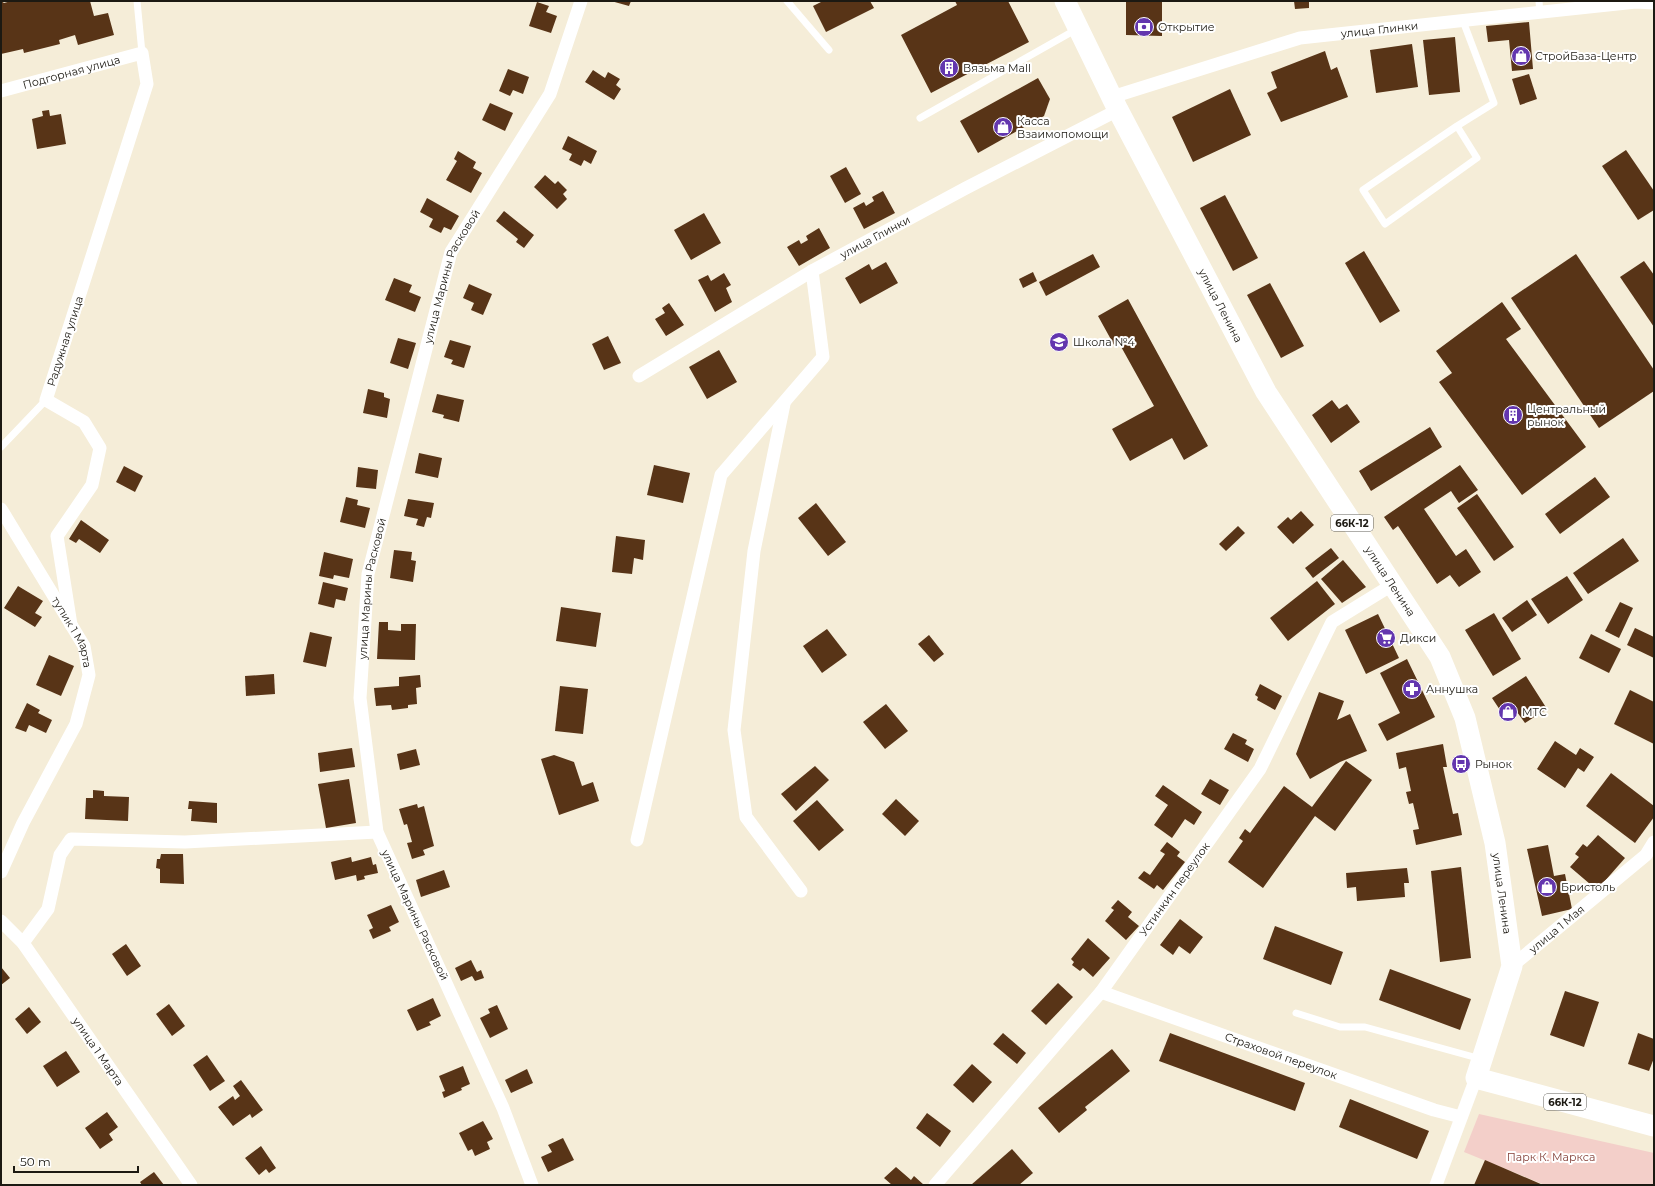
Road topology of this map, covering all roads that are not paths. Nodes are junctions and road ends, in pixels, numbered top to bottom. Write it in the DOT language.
graph roads {
  1 [pos="138,1"];
  2 [pos="581,1"];
  3 [pos="787,1"];
  4 [pos="1065,1"];
  5 [pos="1654,3"];
  6 [pos="1540,7"];
  7 [pos="1463,21"];
  8 [pos="1079,28"];
  9 [pos="829,50"];
  10 [pos="142,53"];
  11 [pos="1,91"];
  12 [pos="1115,103"];
  13 [pos="920,118"];
  14 [pos="1457,126"];
  15 [pos="812,271"];
  16 [pos="639,376"];
  17 [pos="46,400"];
  18 [pos="785,402"];
  19 [pos="1,447"];
  20 [pos="1,509"];
  21 [pos="1392,584"];
  22 [pos="71,625"];
  23 [pos="377,832"];
  24 [pos="637,840"];
  25 [pos="1654,842"];
  26 [pos="1,872"];
  27 [pos="801,891"];
  28 [pos="1,921"];
  29 [pos="24,943"];
  30 [pos="1512,966"];
  31 [pos="1101,992"];
  32 [pos="1296,1013"];
  33 [pos="1479,1068"];
  34 [pos="1461,1117"];
  35 [pos="1654,1126"];
  36 [pos="191,1185"];
  37 [pos="532,1185"];
  38 [pos="935,1185"];
  39 [pos="1436,1185"];
  1 -- 10 [label="lane"];
  2 -- 23 [label="street, улица Марины Расковой"];
  3 -- 9 [label="lane"];
  4 -- 8 [label="main road, улица Ленина / 66К-12"];
  5 -- 6 [label="street, улица Глинки"];
  6 -- 7 [label="street, улица Глинки"];
  7 -- 12 [label="street, улица Глинки"];
  7 -- 14 [label="lane"];
  8 -- 12 [label="main road, улица Ленина / 66К-12"];
  8 -- 13 [label="lane"];
  10 -- 11 [label="street, Подгорная улица"];
  10 -- 17 [label="street, Радужная улица"];
  12 -- 15 [label="street, улица Глинки"];
  12 -- 21 [label="main road, улица Ленина / 66К-12"];
  14 -- 14 [label="lane"];
  15 -- 16 [label="street, улица Глинки"];
  15 -- 18 [label="street"];
  17 -- 19 [label="lane"];
  17 -- 22 [label="street, Радужная улица"];
  18 -- 24 [label="street"];
  18 -- 27 [label="street"];
  20 -- 22 [label="street, тупик 1 Марта"];
  21 -- 30 [label="main road, улица Ленина / 66К-12"];
  21 -- 31 [label="street, Устинкин переулок"];
  22 -- 26 [label="street, тупик 1 Марта"];
  23 -- 29 [label="street"];
  23 -- 37 [label="street, улица Марины Расковой"];
  25 -- 30 [label="street, улица 1 Мая"];
  28 -- 29 [label="street, улица 1 Марта"];
  29 -- 36 [label="street, улица 1 Марта"];
  30 -- 33 [label="main road, улица Ленина / 66К-12"];
  31 -- 34 [label="street, Страховой переулок"];
  31 -- 38 [label="street, Устинкин переулок"];
  32 -- 33 [label="lane"];
  33 -- 34 [label="street, улица Ленина"];
  33 -- 35 [label="main road, 66К-12"];
  34 -- 39 [label="street, улица Ленина"];
}
